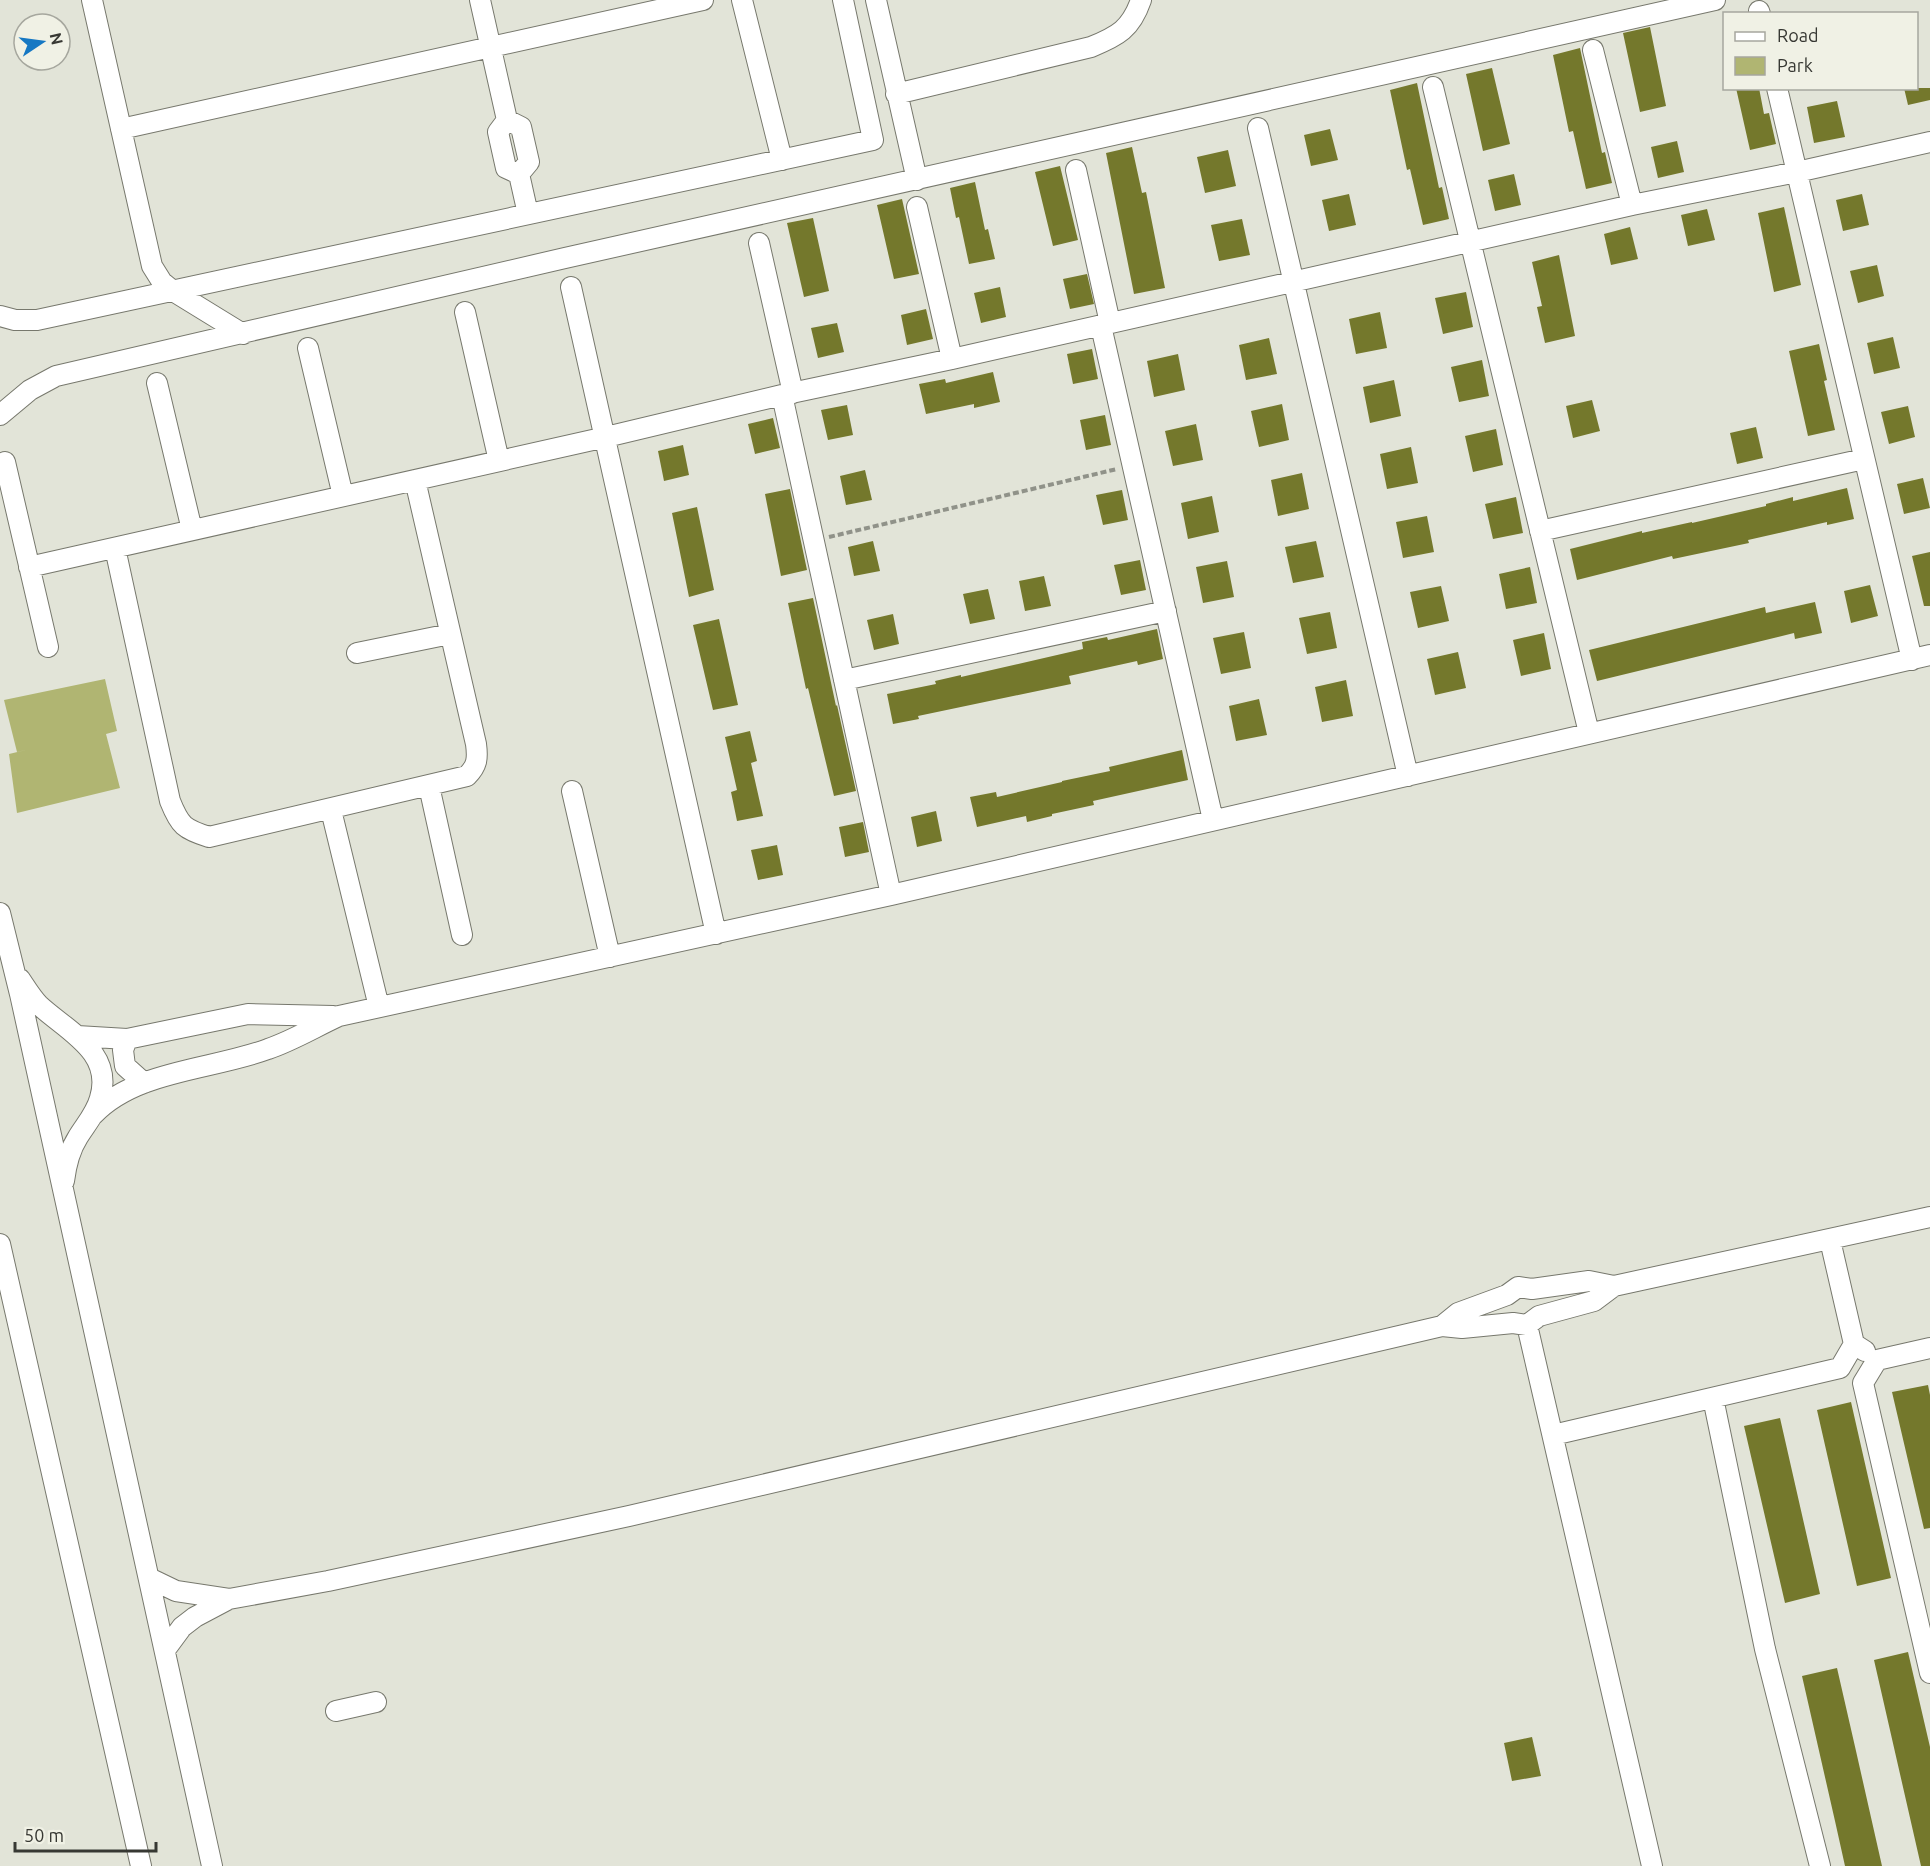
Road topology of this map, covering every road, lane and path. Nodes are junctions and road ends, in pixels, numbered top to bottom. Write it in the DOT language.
graph roads {
  1 [pos="92,0"];
  2 [pos="480,0"];
  3 [pos="703,0"];
  4 [pos="742,0"];
  5 [pos="843,0"];
  6 [pos="876,0"];
  7 [pos="1141,0"];
  8 [pos="1715,0"];
  9 [pos="491,47"];
  10 [pos="1593,50"];
  11 [pos="1433,87"];
  12 [pos="1777,90"];
  13 [pos="896,94"];
  14 [pos="1258,128"];
  15 [pos="121,129"];
  16 [pos="1930,142"];
  17 [pos="782,160"];
  18 [pos="1076,170"];
  19 [pos="1797,172"];
  20 [pos="917,180"];
  21 [pos="1632,205"];
  22 [pos="917,207"];
  23 [pos="528,214"];
  24 [pos="759,243"];
  25 [pos="1471,243"];
  26 [pos="1292,282"];
  27 [pos="572,287"];
  28 [pos="173,291"];
  29 [pos="465,312"];
  30 [pos="0,316"];
  31 [pos="1105,324"];
  32 [pos="243,334"];
  33 [pos="308,348"];
  34 [pos="952,359"];
  35 [pos="156,383"];
  36 [pos="787,394"];
  37 [pos="0,415"];
  38 [pos="606,437"];
  39 [pos="1864,459"];
  40 [pos="499,461"];
  41 [pos="5,462"];
  42 [pos="1133,466"];
  43 [pos="415,480"];
  44 [pos="343,496"];
  45 [pos="192,530"];
  46 [pos="1540,531"];
  47 [pos="814,540"];
  48 [pos="115,548"];
  49 [pos="29,567"];
  50 [pos="1166,611"];
  51 [pos="450,634"];
  52 [pos="48,647"];
  53 [pos="357,654"];
  54 [pos="1921,657"];
  55 [pos="844,680"];
  56 [pos="1589,733"];
  57 [pos="1408,776"];
  58 [pos="429,786"];
  59 [pos="572,791"];
  60 [pos="331,810"];
  61 [pos="1213,820"];
  62 [pos="891,895"];
  63 [pos="0,913"];
  64 [pos="716,934"];
  65 [pos="462,935"];
  66 [pos="610,957"];
  67 [pos="14,970"];
  68 [pos="379,1007"];
  69 [pos="257,1014"];
  70 [pos="339,1016"];
  71 [pos="77,1036"];
  72 [pos="127,1039"];
  73 [pos="268,1049"];
  74 [pos="144,1083"];
  75 [pos="93,1115"];
  76 [pos="62,1192"];
  77 [pos="1930,1217"];
  78 [pos="1830,1240"];
  79 [pos="0,1244"];
  80 [pos="1614,1286"];
  81 [pos="1532,1289"];
  82 [pos="1507,1295"];
  83 [pos="1526,1321"];
  84 [pos="1442,1326"];
  85 [pos="1854,1344"];
  86 [pos="1930,1348"];
  87 [pos="1877,1360"];
  88 [pos="1840,1368"];
  89 [pos="1863,1383"];
  90 [pos="1713,1398"];
  91 [pos="1553,1435"];
  92 [pos="149,1578"];
  93 [pos="229,1599"];
  94 [pos="165,1650"];
  95 [pos="1930,1673"];
  96 [pos="376,1702"];
  97 [pos="336,1711"];
  98 [pos="141,1866"];
  99 [pos="212,1866"];
  100 [pos="1652,1866"];
  101 [pos="1820,1866"];
  1 -- 15 [label="street"];
  2 -- 9 [label="street"];
  3 -- 9 [label="street"];
  4 -- 17 [label="street"];
  5 -- 17 [label="street"];
  6 -- 13 [label="street"];
  7 -- 13 [label="street"];
  8 -- 20 [label="street"];
  9 -- 15 [label="street"];
  9 -- 23 [label="street"];
  10 -- 21 [label="street"];
  11 -- 25 [label="street"];
  12 -- 19 [label="street"];
  13 -- 20 [label="street"];
  14 -- 26 [label="street"];
  15 -- 28 [label="street"];
  16 -- 19 [label="street"];
  17 -- 23 [label="street"];
  18 -- 31 [label="street"];
  19 -- 21 [label="street"];
  19 -- 39 [label="street"];
  20 -- 32 [label="street"];
  21 -- 25 [label="street"];
  22 -- 34 [label="street"];
  23 -- 28 [label="street"];
  24 -- 36 [label="street"];
  25 -- 26 [label="street"];
  25 -- 46 [label="street"];
  26 -- 31 [label="street"];
  26 -- 57 [label="street"];
  27 -- 38 [label="street"];
  28 -- 30 [label="street"];
  28 -- 32 [label="street"];
  29 -- 40 [label="street"];
  31 -- 34 [label="street"];
  31 -- 42 [label="street"];
  32 -- 37 [label="street"];
  33 -- 44 [label="street"];
  34 -- 36 [label="street"];
  35 -- 45 [label="street"];
  36 -- 38 [label="street"];
  36 -- 47 [label="street"];
  38 -- 40 [label="street"];
  38 -- 64 [label="street"];
  39 -- 46 [label="street"];
  39 -- 54 [label="street"];
  40 -- 43 [label="street"];
  41 -- 49 [label="street"];
  42 -- 47 [label="path"];
  42 -- 50 [label="street"];
  43 -- 44 [label="street"];
  43 -- 51 [label="street"];
  44 -- 45 [label="street"];
  45 -- 48 [label="street"];
  46 -- 56 [label="street"];
  47 -- 55 [label="street"];
  48 -- 49 [label="street"];
  48 -- 60 [label="street"];
  49 -- 52 [label="street"];
  50 -- 55 [label="street"];
  50 -- 61 [label="street"];
  51 -- 53 [label="street"];
  51 -- 58 [label="street"];
  54 -- 56 [label="street"];
  55 -- 62 [label="street"];
  56 -- 57 [label="street"];
  57 -- 61 [label="street"];
  58 -- 60 [label="street"];
  58 -- 65 [label="street"];
  59 -- 66 [label="street"];
  60 -- 68 [label="street"];
  61 -- 62 [label="street"];
  62 -- 64 [label="street"];
  63 -- 67 [label="street"];
  64 -- 66 [label="street"];
  66 -- 68 [label="street"];
  67 -- 71 [label="street"];
  67 -- 76 [label="street"];
  68 -- 70 [label="street"];
  69 -- 70 [label="street"];
  69 -- 72 [label="street"];
  69 -- 73 [label="street"];
  70 -- 73 [label="street"];
  71 -- 72 [label="street"];
  71 -- 75 [label="street"];
  72 -- 74 [label="street"];
  73 -- 74 [label="street"];
  74 -- 75 [label="street"];
  75 -- 76 [label="street"];
  76 -- 92 [label="street"];
  77 -- 78 [label="street"];
  78 -- 80 [label="street"];
  78 -- 85 [label="street"];
  79 -- 98 [label="street"];
  80 -- 81 [label="street"];
  80 -- 83 [label="street"];
  81 -- 82 [label="street"];
  81 -- 83 [label="street"];
  82 -- 83 [label="street"];
  82 -- 84 [label="street"];
  83 -- 84 [label="street"];
  83 -- 91 [label="street"];
  84 -- 93 [label="street"];
  85 -- 87 [label="street"];
  85 -- 88 [label="street"];
  86 -- 87 [label="street"];
  87 -- 89 [label="street"];
  88 -- 89 [label="street"];
  88 -- 90 [label="street"];
  89 -- 95 [label="street"];
  90 -- 91 [label="street"];
  90 -- 101 [label="street"];
  91 -- 100 [label="street"];
  92 -- 93 [label="street"];
  92 -- 94 [label="street"];
  93 -- 94 [label="street"];
  94 -- 99 [label="street"];
  96 -- 97 [label="street"];
}
